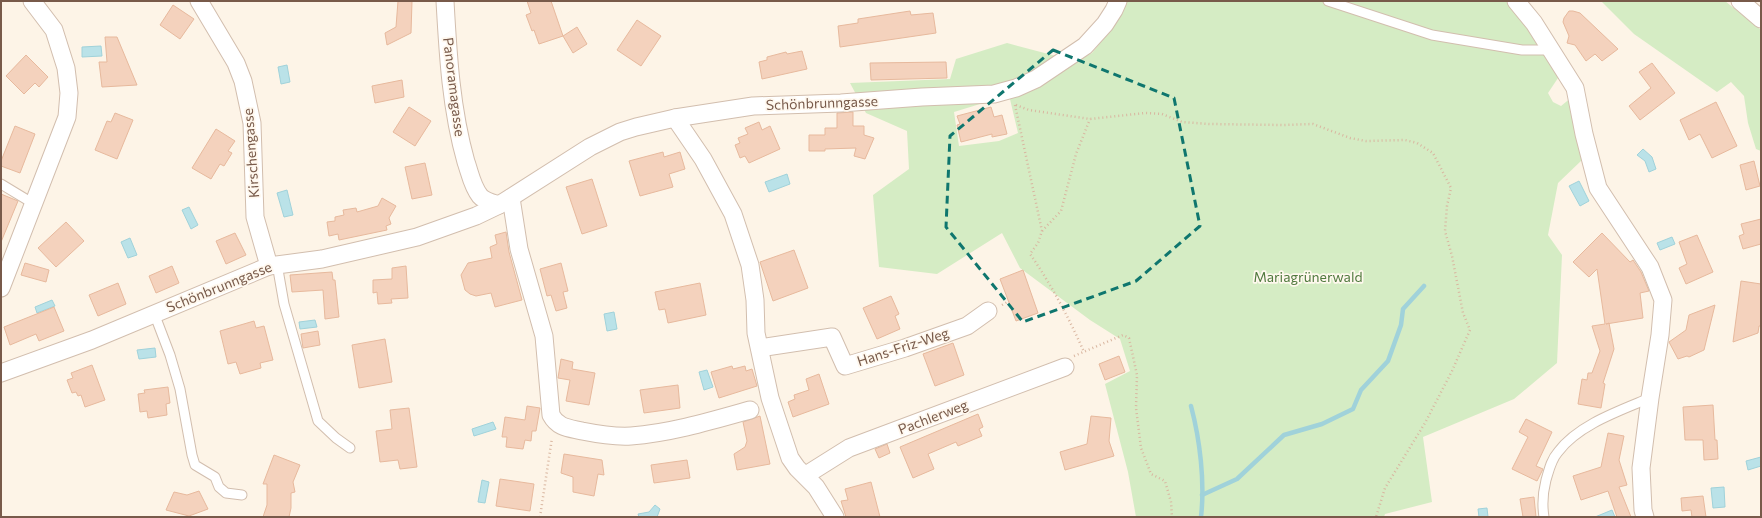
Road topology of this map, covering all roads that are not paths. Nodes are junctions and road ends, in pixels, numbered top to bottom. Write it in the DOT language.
graph roads {
  1 [pos="32,1"];
  2 [pos="199,1"];
  3 [pos="445,1"];
  4 [pos="1118,1"];
  5 [pos="1328,1"];
  6 [pos="1516,1"];
  7 [pos="1740,1"];
  8 [pos="1761,19"];
  9 [pos="1553,50"];
  10 [pos="675,118"];
  11 [pos="1,184"];
  12 [pos="505,201"];
  13 [pos="34,204"];
  14 [pos="273,265"];
  15 [pos="1,288"];
  16 [pos="988,311"];
  17 [pos="154,313"];
  18 [pos="760,348"];
  19 [pos="1067,363"];
  20 [pos="1,373"];
  21 [pos="1650,398"];
  22 [pos="750,410"];
  23 [pos="350,448"];
  24 [pos="806,475"];
  25 [pos="242,495"];
  26 [pos="835,517"];
  27 [pos="1544,517"];
  28 [pos="1645,517"];
  1 -- 13 [label="street"];
  2 -- 14 [label="street, Kirschengasse"];
  3 -- 12 [label="street, Panoramagasse"];
  4 -- 10 [label="street, Schönbrunngasse"];
  5 -- 9 [label="lane"];
  6 -- 9 [label="street"];
  7 -- 8 [label="street"];
  9 -- 21 [label="street"];
  10 -- 12 [label="street, Schönbrunngasse"];
  10 -- 18 [label="street"];
  11 -- 13 [label="lane"];
  12 -- 14 [label="street, Schönbrunngasse"];
  12 -- 22 [label="street"];
  13 -- 15 [label="street"];
  14 -- 17 [label="street, Schönbrunngasse"];
  14 -- 23 [label="lane"];
  16 -- 18 [label="street, Hans-Friz-Weg"];
  17 -- 20 [label="street, Schönbrunngasse"];
  17 -- 25 [label="lane"];
  18 -- 24 [label="street"];
  19 -- 24 [label="street, Pachlerweg"];
  21 -- 27 [label="lane"];
  21 -- 28 [label="street"];
  24 -- 26 [label="street"];
}
